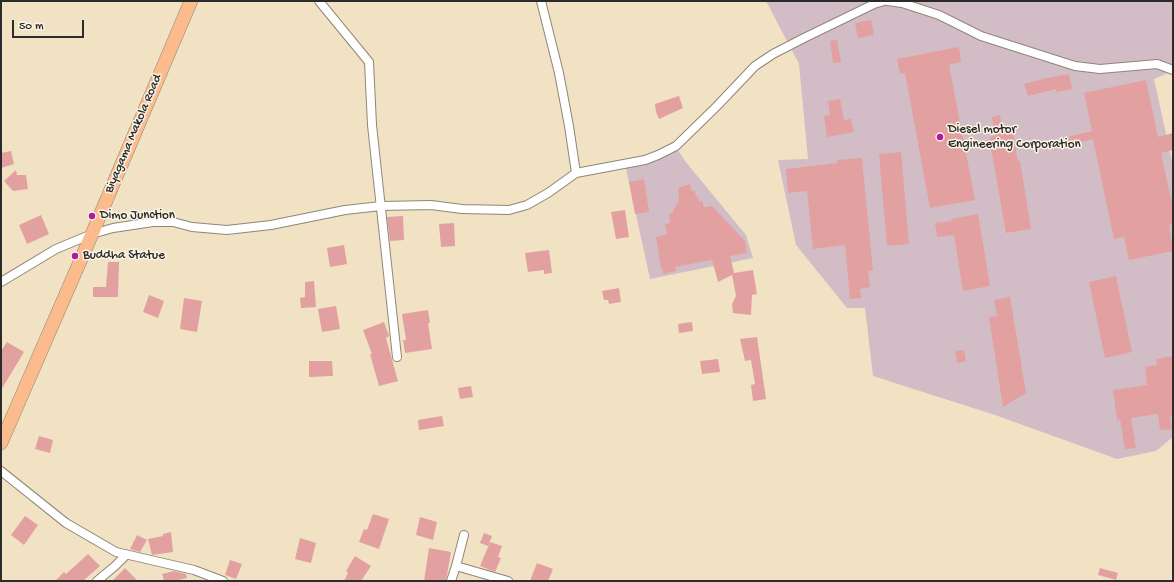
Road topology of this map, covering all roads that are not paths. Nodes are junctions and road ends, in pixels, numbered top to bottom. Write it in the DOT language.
graph roads {
  1 [pos="191,1"];
  2 [pos="319,1"];
  3 [pos="541,1"];
  4 [pos="884,1"];
  5 [pos="888,1"];
  6 [pos="1173,70"];
  7 [pos="576,173"];
  8 [pos="381,206"];
  9 [pos="92,234"];
  10 [pos="1,282"];
  11 [pos="397,357"];
  12 [pos="1,443"];
  13 [pos="1,471"];
  14 [pos="464,535"];
  15 [pos="126,555"];
  16 [pos="456,566"];
  17 [pos="97,581"];
  18 [pos="223,581"];
  19 [pos="451,581"];
  20 [pos="508,581"];
  1 -- 9 [label="main road, Biyagama Makola Road"];
  2 -- 8 [label="street"];
  3 -- 7 [label="street"];
  4 -- 7 [label="street"];
  5 -- 6 [label="street"];
  7 -- 8 [label="street"];
  8 -- 9 [label="street"];
  8 -- 11 [label="street"];
  9 -- 10 [label="street"];
  9 -- 12 [label="main road, Biyagama Makola Road"];
  13 -- 15 [label="street"];
  14 -- 16 [label="street"];
  15 -- 17 [label="street"];
  15 -- 18 [label="street"];
  16 -- 19 [label="street"];
  16 -- 20 [label="street"];
}
